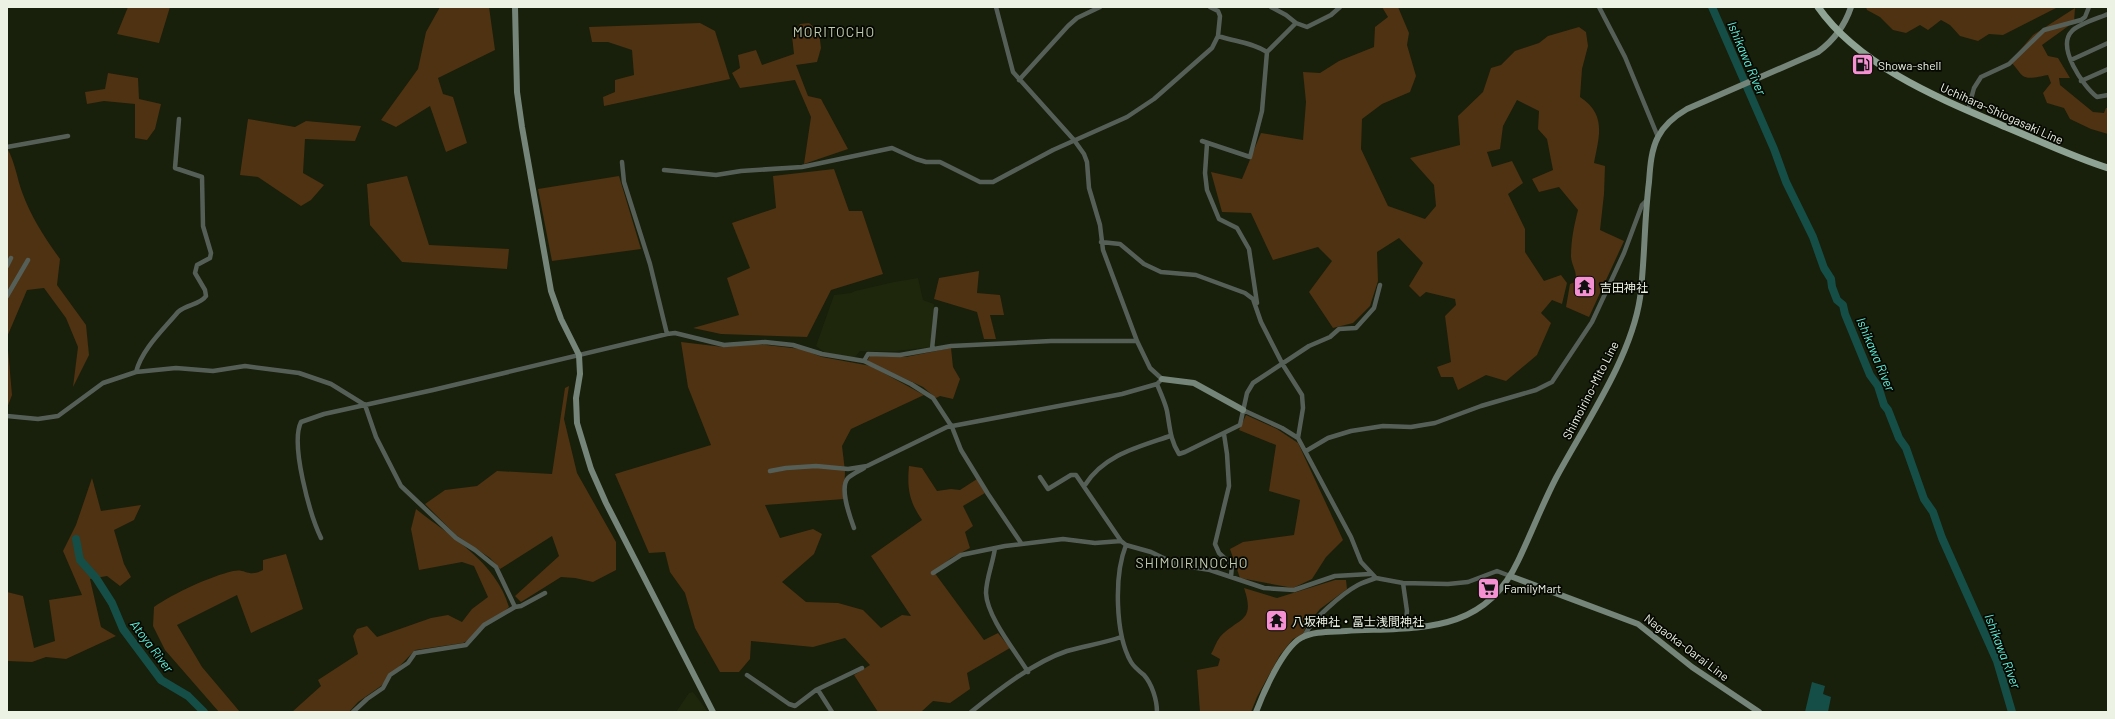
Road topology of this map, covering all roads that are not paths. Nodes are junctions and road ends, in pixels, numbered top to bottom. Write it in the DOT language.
graph roads {
  1 [pos="515,7"];
  2 [pos="996,7"];
  3 [pos="1100,7"];
  4 [pos="1210,7"];
  5 [pos="1271,7"];
  6 [pos="1340,7"];
  7 [pos="1599,7"];
  8 [pos="1818,7"];
  9 [pos="1851,7"];
  10 [pos="2089,7"];
  11 [pos="1220,9"];
  12 [pos="2108,14"];
  13 [pos="1296,23"];
  14 [pos="1838,32"];
  15 [pos="1218,36"];
  16 [pos="2108,43"];
  17 [pos="1267,52"];
  18 [pos="2070,60"];
  19 [pos="2108,69"];
  20 [pos="1019,80"];
  21 [pos="2081,81"];
  22 [pos="2108,95"];
  23 [pos="1968,110"];
  24 [pos="179,119"];
  25 [pos="68,136"];
  26 [pos="1658,137"];
  27 [pos="1074,140"];
  28 [pos="1202,141"];
  29 [pos="1208,144"];
  30 [pos="7,147"];
  31 [pos="622,162"];
  32 [pos="2108,168"];
  33 [pos="664,170"];
  34 [pos="1647,200"];
  35 [pos="1101,242"];
  36 [pos="11,258"];
  37 [pos="28,260"];
  38 [pos="7,266"];
  39 [pos="1380,285"];
  40 [pos="7,296"];
  41 [pos="1256,305"];
  42 [pos="936,309"];
  43 [pos="667,334"];
  44 [pos="1137,341"];
  45 [pos="932,349"];
  46 [pos="579,355"];
  47 [pos="864,361"];
  48 [pos="1282,365"];
  49 [pos="136,372"];
  50 [pos="1159,381"];
  51 [pos="366,405"];
  52 [pos="1243,410"];
  53 [pos="7,416"];
  54 [pos="952,427"];
  55 [pos="1224,434"];
  56 [pos="1170,436"];
  57 [pos="1298,438"];
  58 [pos="1306,451"];
  59 [pos="867,466"];
  60 [pos="770,471"];
  61 [pos="1040,477"];
  62 [pos="1085,485"];
  63 [pos="854,528"];
  64 [pos="321,538"];
  65 [pos="1121,541"];
  66 [pos="1020,543"];
  67 [pos="1126,545"];
  68 [pos="995,548"];
  69 [pos="933,573"];
  70 [pos="1370,574"];
  71 [pos="1510,576"];
  72 [pos="1231,577"];
  73 [pos="1376,578"];
  74 [pos="1403,583"];
  75 [pos="545,593"];
  76 [pos="516,607"];
  77 [pos="1405,628"];
  78 [pos="1121,637"];
  79 [pos="1304,637"];
  80 [pos="862,668"];
  81 [pos="1028,672"];
  82 [pos="746,675"];
  83 [pos="818,690"];
  84 [pos="353,712"];
  85 [pos="713,712"];
  86 [pos="832,712"];
  87 [pos="971,712"];
  88 [pos="1157,712"];
  89 [pos="1256,712"];
  90 [pos="1759,712"];
  1 -- 46 [label="main road"];
  2 -- 20 [label="street"];
  3 -- 20 [label="street"];
  4 -- 11 [label="street"];
  5 -- 13 [label="street"];
  6 -- 13 [label="street"];
  7 -- 26 [label="street"];
  8 -- 14 [label="main road, Uchihara-Shiogasaki Line"];
  9 -- 14 [label="main road, Shimoirino-Mito Line"];
  10 -- 23 [label="street"];
  11 -- 15 [label="street"];
  12 -- 18 [label="street"];
  13 -- 17 [label="street"];
  14 -- 23 [label="main road, Uchihara-Shiogasaki Line"];
  14 -- 26 [label="main road, Shimoirino-Mito Line"];
  15 -- 17 [label="street"];
  15 -- 27 [label="street"];
  16 -- 18 [label="street"];
  17 -- 29 [label="street"];
  18 -- 21 [label="street"];
  19 -- 21 [label="street"];
  20 -- 27 [label="street"];
  21 -- 22 [label="street"];
  23 -- 32 [label="main road, Uchihara-Shiogasaki Line"];
  24 -- 49 [label="street"];
  25 -- 30 [label="street"];
  26 -- 34 [label="main road, Shimoirino-Mito Line"];
  27 -- 33 [label="street"];
  27 -- 35 [label="street"];
  28 -- 29 [label="street"];
  29 -- 41 [label="street"];
  31 -- 43 [label="street"];
  34 -- 58 [label="street"];
  34 -- 71 [label="main road, Shimoirino-Mito Line"];
  35 -- 41 [label="street"];
  35 -- 44 [label="street"];
  36 -- 38 [label="street"];
  37 -- 40 [label="street"];
  39 -- 48 [label="street"];
  41 -- 48 [label="street"];
  42 -- 45 [label="street"];
  43 -- 46 [label="street"];
  43 -- 47 [label="street"];
  44 -- 45 [label="street"];
  44 -- 50 [label="street"];
  45 -- 47 [label="street"];
  46 -- 51 [label="street"];
  46 -- 85 [label="main road"];
  47 -- 54 [label="street"];
  48 -- 52 [label="street"];
  48 -- 57 [label="street"];
  49 -- 51 [label="street"];
  49 -- 53 [label="street"];
  50 -- 52 [label="main road"];
  50 -- 54 [label="street"];
  50 -- 56 [label="street"];
  51 -- 64 [label="street"];
  51 -- 76 [label="street"];
  52 -- 55 [label="street"];
  52 -- 57 [label="street"];
  54 -- 59 [label="street"];
  54 -- 66 [label="street"];
  55 -- 56 [label="street"];
  55 -- 72 [label="street"];
  56 -- 62 [label="street"];
  57 -- 58 [label="street"];
  58 -- 70 [label="street"];
  59 -- 60 [label="street"];
  59 -- 63 [label="street"];
  61 -- 62 [label="street"];
  62 -- 65 [label="street"];
  65 -- 66 [label="street"];
  65 -- 67 [label="street"];
  66 -- 68 [label="street"];
  67 -- 72 [label="street"];
  67 -- 78 [label="street"];
  68 -- 69 [label="street"];
  68 -- 81 [label="street"];
  70 -- 72 [label="street"];
  70 -- 73 [label="street"];
  71 -- 74 [label="street"];
  71 -- 77 [label="main road"];
  71 -- 90 [label="main road, Nagaoka-Oarai Line"];
  73 -- 74 [label="street"];
  73 -- 79 [label="street"];
  74 -- 77 [label="street"];
  75 -- 76 [label="street"];
  76 -- 84 [label="street"];
  77 -- 79 [label="main road"];
  78 -- 81 [label="street"];
  78 -- 88 [label="street"];
  79 -- 89 [label="main road"];
  80 -- 83 [label="street"];
  81 -- 87 [label="street"];
  82 -- 83 [label="street"];
  83 -- 86 [label="street"];
}
